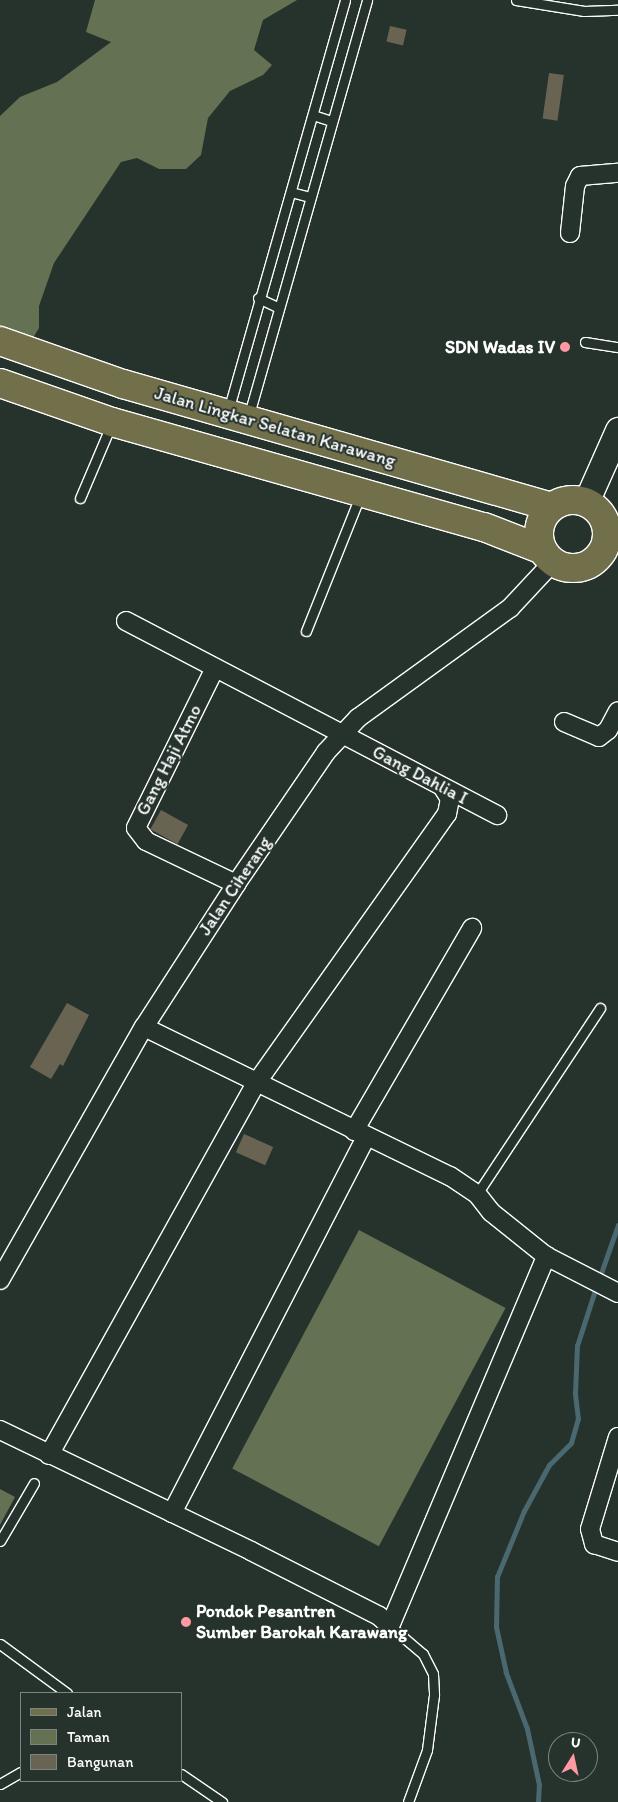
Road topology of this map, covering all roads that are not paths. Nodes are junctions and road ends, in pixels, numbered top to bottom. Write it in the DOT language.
graph roads {
  1 [pos="345,0"];
  2 [pos="366,0"];
  3 [pos="516,0"];
  4 [pos="618,10"];
  5 [pos="313,115"];
  6 [pos="332,121"];
  7 [pos="618,173"];
  8 [pos="290,192"];
  9 [pos="310,197"];
  10 [pos="570,233"];
  11 [pos="258,298"];
  12 [pos="278,307"];
  13 [pos="0,341"];
  14 [pos="585,342"];
  15 [pos="618,348"];
  16 [pos="0,383"];
  17 [pos="238,415"];
  18 [pos="112,422"];
  19 [pos="618,430"];
  20 [pos="360,493"];
  21 [pos="80,498"];
  22 [pos="586,502"];
  23 [pos="552,507"];
  24 [pos="612,528"];
  25 [pos="548,556"];
  26 [pos="606,564"];
  27 [pos="126,621"];
  28 [pos="306,631"];
  29 [pos="215,668"];
  30 [pos="618,711"];
  31 [pos="564,722"];
  32 [pos="343,734"];
  33 [pos="443,788"];
  34 [pos="497,815"];
  35 [pos="236,884"];
  36 [pos="472,928"];
  37 [pos="600,1008"];
  38 [pos="144,1027"];
  39 [pos="257,1082"];
  40 [pos="360,1134"];
  41 [pos="476,1194"];
  42 [pos="546,1256"];
  43 [pos="0,1280"];
  44 [pos="605,1286"];
  45 [pos="0,1430"];
  46 [pos="618,1437"];
  47 [pos="49,1454"];
  48 [pos="34,1484"];
  49 [pos="172,1513"];
  50 [pos="0,1541"];
  51 [pos="618,1552"];
  52 [pos="390,1626"];
  53 [pos="0,1644"];
  54 [pos="66,1692"];
  55 [pos="20,1773"];
  56 [pos="182,1775"];
  57 [pos="0,1784"];
  58 [pos="222,1802"];
  59 [pos="408,1802"];
  1 -- 5 [label="lane"];
  2 -- 6 [label="lane"];
  3 -- 4 [label="lane"];
  5 -- 6 [label="lane"];
  5 -- 8 [label="lane"];
  6 -- 9 [label="lane"];
  7 -- 10 [label="street"];
  8 -- 9 [label="lane"];
  8 -- 11 [label="lane"];
  9 -- 12 [label="lane"];
  11 -- 12 [label="lane"];
  11 -- 17 [label="lane"];
  12 -- 17 [label="lane"];
  13 -- 17 [label="main road, Jalan Lingkar Selatan Karawang"];
  14 -- 15 [label="lane"];
  16 -- 18 [label="main road"];
  17 -- 23 [label="main road, Jalan Lingkar Selatan Karawang"];
  18 -- 20 [label="main road"];
  18 -- 21 [label="lane"];
  19 -- 22 [label="main road"];
  20 -- 25 [label="main road"];
  20 -- 28 [label="lane"];
  22 -- 23 [label="main road"];
  22 -- 24 [label="main road"];
  23 -- 25 [label="main road"];
  24 -- 26 [label="main road"];
  25 -- 26 [label="main road"];
  25 -- 32 [label="street, Jalan Ciherang"];
  27 -- 29 [label="street, Gang Dahlia I"];
  29 -- 32 [label="street, Gang Dahlia I"];
  29 -- 35 [label="street, Gang Haji Atmo"];
  30 -- 31 [label="street"];
  32 -- 33 [label="street, Gang Dahlia I"];
  32 -- 35 [label="street, Jalan Ciherang"];
  33 -- 34 [label="street, Gang Dahlia I"];
  33 -- 39 [label="street"];
  35 -- 38 [label="street, Jalan Ciherang"];
  36 -- 40 [label="street"];
  37 -- 41 [label="lane"];
  38 -- 39 [label="street"];
  38 -- 43 [label="street, Jalan Ciherang"];
  39 -- 40 [label="street"];
  39 -- 47 [label="street"];
  40 -- 41 [label="street"];
  40 -- 49 [label="street"];
  41 -- 42 [label="street"];
  42 -- 44 [label="street"];
  42 -- 52 [label="street"];
  45 -- 47 [label="street"];
  46 -- 51 [label="street"];
  47 -- 49 [label="street"];
  48 -- 50 [label="lane"];
  49 -- 52 [label="street"];
  52 -- 59 [label="lane"];
  53 -- 54 [label="lane"];
  55 -- 57 [label="lane"];
  56 -- 58 [label="lane"];
}
